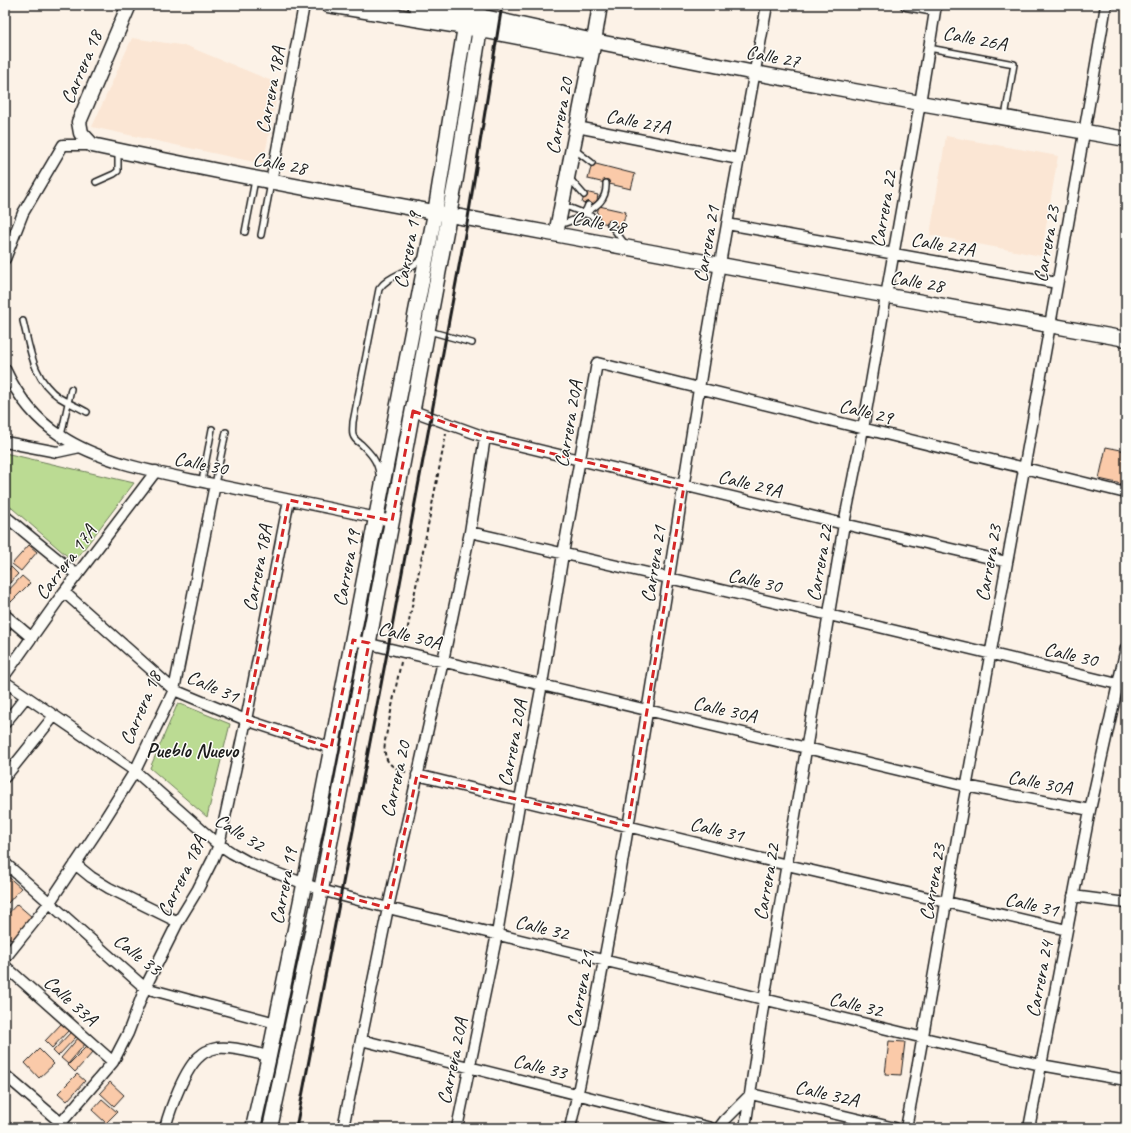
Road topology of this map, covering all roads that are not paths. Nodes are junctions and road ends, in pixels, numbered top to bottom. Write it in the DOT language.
graph roads {
  1 [pos="129,5"];
  2 [pos="304,5"];
  3 [pos="328,5"];
  4 [pos="415,5"];
  5 [pos="600,5"];
  6 [pos="767,5"];
  7 [pos="906,5"];
  8 [pos="1106,5"];
  9 [pos="935,7"];
  10 [pos="466,20"];
  11 [pos="480,23"];
  12 [pos="593,46"];
  13 [pos="928,48"];
  14 [pos="755,73"];
  15 [pos="920,103"];
  16 [pos="1004,118"];
  17 [pos="577,128"];
  18 [pos="1085,131"];
  19 [pos="1126,139"];
  20 [pos="92,146"];
  21 [pos="573,148"];
  22 [pos="118,151"];
  23 [pos="739,159"];
  24 [pos="592,163"];
  25 [pos="567,176"];
  26 [pos="255,179"];
  27 [pos="96,182"];
  28 [pos="271,182"];
  29 [pos="606,183"];
  30 [pos="584,195"];
  31 [pos="562,205"];
  32 [pos="588,205"];
  33 [pos="23,213"];
  34 [pos="435,213"];
  35 [pos="584,214"];
  36 [pos="449,215"];
  37 [pos="596,218"];
  38 [pos="610,224"];
  39 [pos="727,224"];
  40 [pos="557,230"];
  41 [pos="245,232"];
  42 [pos="261,235"];
  43 [pos="5,237"];
  44 [pos="428,248"];
  45 [pos="629,248"];
  46 [pos="894,254"];
  47 [pos="5,259"];
  48 [pos="720,265"];
  49 [pos="1057,282"];
  50 [pos="886,296"];
  51 [pos="23,321"];
  52 [pos="1050,324"];
  53 [pos="428,331"];
  54 [pos="1126,339"];
  55 [pos="472,343"];
  56 [pos="597,363"];
  57 [pos="5,369"];
  58 [pos="699,388"];
  59 [pos="71,389"];
  60 [pos="68,402"];
  61 [pos="87,412"];
  62 [pos="413,412"];
  63 [pos="212,429"];
  64 [pos="863,429"];
  65 [pos="226,432"];
  66 [pos="60,436"];
  67 [pos="485,437"];
  68 [pos="5,442"];
  69 [pos="80,447"];
  70 [pos="580,461"];
  71 [pos="1024,468"];
  72 [pos="156,472"];
  73 [pos="202,481"];
  74 [pos="215,484"];
  75 [pos="684,486"];
  76 [pos="1126,493"];
  77 [pos="381,495"];
  78 [pos="289,500"];
  79 [pos="5,516"];
  80 [pos="376,518"];
  81 [pos="392,521"];
  82 [pos="844,524"];
  83 [pos="470,532"];
  84 [pos="563,554"];
  85 [pos="1007,562"];
  86 [pos="77,576"];
  87 [pos="669,578"];
  88 [pos="64,592"];
  89 [pos="829,615"];
  90 [pos="5,616"];
  91 [pos="32,638"];
  92 [pos="353,640"];
  93 [pos="369,643"];
  94 [pos="1126,648"];
  95 [pos="990,653"];
  96 [pos="443,661"];
  97 [pos="5,675"];
  98 [pos="5,682"];
  99 [pos="542,684"];
  100 [pos="1122,685"];
  101 [pos="174,690"];
  102 [pos="26,697"];
  103 [pos="648,710"];
  104 [pos="54,716"];
  105 [pos="246,720"];
  106 [pos="5,723"];
  107 [pos="331,748"];
  108 [pos="807,748"];
  109 [pos="135,771"];
  110 [pos="417,774"];
  111 [pos="5,777"];
  112 [pos="966,786"];
  113 [pos="520,799"];
  114 [pos="1090,810"];
  115 [pos="628,826"];
  116 [pos="219,845"];
  117 [pos="5,863"];
  118 [pos="75,864"];
  119 [pos="787,865"];
  120 [pos="304,884"];
  121 [pos="321,890"];
  122 [pos="1074,896"];
  123 [pos="50,902"];
  124 [pos="947,902"];
  125 [pos="1126,903"];
  126 [pos="388,908"];
  127 [pos="178,922"];
  128 [pos="1067,930"];
  129 [pos="497,934"];
  130 [pos="5,958"];
  131 [pos="604,960"];
  132 [pos="5,966"];
  133 [pos="145,988"];
  134 [pos="764,1000"];
  135 [pos="276,1023"];
  136 [pos="924,1038"];
  137 [pos="361,1040"];
  138 [pos="269,1056"];
  139 [pos="113,1062"];
  140 [pos="1041,1065"];
  141 [pos="470,1068"];
  142 [pos="5,1075"];
  143 [pos="1126,1080"];
  144 [pos="578,1094"];
  145 [pos="751,1094"];
  146 [pos="64,1126"];
  147 [pos="166,1128"];
  148 [pos="253,1128"];
  149 [pos="270,1128"];
  150 [pos="343,1128"];
  151 [pos="457,1128"];
  152 [pos="570,1128"];
  153 [pos="711,1128"];
  154 [pos="719,1128"];
  155 [pos="745,1128"];
  156 [pos="895,1128"];
  157 [pos="906,1128"];
  158 [pos="1029,1128"];
  1 -- 20 [label="main road, Carrera 18"];
  2 -- 28 [label="street, Carrera 18A"];
  3 -- 10 [label="main road, Calle 27"];
  4 -- 10 [label="main road, Calle 27"];
  5 -- 12 [label="main road, Carrera 20"];
  6 -- 14 [label="street, Carrera 21"];
  7 -- 9 [label="street, Calle 26A"];
  8 -- 18 [label="street, Carrera 23"];
  9 -- 13 [label="street, Carrera 22"];
  10 -- 11 [label="main road, Calle 27"];
  10 -- 34 [label="main road, Carrera 19"];
  11 -- 12 [label="main road, Calle 27"];
  11 -- 36 [label="main road, Carrera 19"];
  12 -- 14 [label="main road, Calle 27"];
  12 -- 17 [label="main road, Carrera 20"];
  13 -- 15 [label="street, Carrera 22"];
  13 -- 16 [label="lane, Calle 26A"];
  14 -- 15 [label="main road, Calle 27"];
  14 -- 23 [label="street, Carrera 21"];
  15 -- 16 [label="main road, Calle 27"];
  15 -- 46 [label="street, Carrera 22"];
  16 -- 18 [label="main road, Calle 27"];
  17 -- 21 [label="main road, Carrera 20"];
  17 -- 23 [label="street, Calle 27A"];
  18 -- 19 [label="main road, Calle 27"];
  18 -- 49 [label="street, Carrera 23"];
  20 -- 22 [label="main road, Calle 28"];
  20 -- 33 [label="street"];
  21 -- 24 [label="lane"];
  21 -- 25 [label="main road, Carrera 20"];
  22 -- 26 [label="main road, Calle 28"];
  22 -- 27 [label="lane"];
  23 -- 39 [label="street, Carrera 21"];
  25 -- 30 [label="lane"];
  25 -- 31 [label="main road, Carrera 20"];
  26 -- 28 [label="main road, Calle 28"];
  26 -- 41 [label="lane"];
  28 -- 34 [label="main road, Calle 28"];
  28 -- 42 [label="lane"];
  29 -- 35 [label="lane"];
  31 -- 35 [label="lane"];
  31 -- 40 [label="main road, Carrera 20"];
  32 -- 35 [label="lane"];
  33 -- 43 [label="street"];
  33 -- 47 [label="street"];
  34 -- 36 [label="main road, Calle 28"];
  34 -- 44 [label="main road, Carrera 19"];
  35 -- 37 [label="lane"];
  35 -- 40 [label="lane"];
  36 -- 40 [label="main road, Calle 28"];
  36 -- 53 [label="main road, Carrera 19"];
  38 -- 45 [label="lane"];
  39 -- 46 [label="street, Calle 27A"];
  39 -- 48 [label="street, Carrera 21"];
  40 -- 45 [label="main road, Calle 28"];
  44 -- 77 [label="main road, Carrera 19"];
  44 -- 77 [label="lane"];
  45 -- 48 [label="main road, Calle 28"];
  46 -- 49 [label="street, Calle 27A"];
  46 -- 50 [label="street, Carrera 22"];
  48 -- 50 [label="main road, Calle 28"];
  48 -- 58 [label="street, Carrera 21"];
  49 -- 52 [label="street, Carrera 23"];
  50 -- 52 [label="main road, Calle 28"];
  50 -- 64 [label="street, Carrera 22"];
  51 -- 60 [label="lane"];
  52 -- 54 [label="main road, Calle 28"];
  52 -- 71 [label="street, Carrera 23"];
  53 -- 55 [label="lane"];
  53 -- 62 [label="main road, Carrera 19"];
  56 -- 58 [label="street, Calle 29"];
  56 -- 70 [label="street, Carrera 20A"];
  57 -- 66 [label="street, Calle 30"];
  58 -- 64 [label="street, Calle 29"];
  58 -- 75 [label="street, Carrera 21"];
  59 -- 60 [label="lane"];
  60 -- 61 [label="lane"];
  60 -- 66 [label="lane"];
  62 -- 67 [label="street, Calle 29A"];
  62 -- 81 [label="main road, Carrera 19"];
  63 -- 73 [label="lane"];
  64 -- 71 [label="street, Calle 29"];
  64 -- 82 [label="street, Carrera 22"];
  65 -- 74 [label="lane"];
  66 -- 69 [label="street, Calle 30"];
  67 -- 70 [label="street, Calle 29A"];
  67 -- 83 [label="street, Carrera 20"];
  68 -- 69 [label="street"];
  69 -- 72 [label="street, Calle 30"];
  70 -- 75 [label="street, Calle 29A"];
  70 -- 84 [label="street, Carrera 20A"];
  71 -- 76 [label="street, Calle 29"];
  71 -- 85 [label="street, Carrera 23"];
  72 -- 73 [label="street, Calle 30"];
  72 -- 86 [label="street, Carrera 17A"];
  73 -- 74 [label="street, Calle 30"];
  74 -- 78 [label="street, Calle 30"];
  74 -- 101 [label="street, Carrera 18"];
  75 -- 82 [label="street, Calle 29A"];
  75 -- 87 [label="street, Carrera 21"];
  77 -- 80 [label="main road, Carrera 19"];
  78 -- 80 [label="street, Calle 30"];
  78 -- 105 [label="street, Carrera 18A"];
  79 -- 86 [label="street"];
  80 -- 81 [label="street, Calle 30"];
  80 -- 92 [label="main road, Carrera 19"];
  81 -- 93 [label="main road, Carrera 19"];
  82 -- 85 [label="street, Calle 29A"];
  82 -- 89 [label="street, Carrera 22"];
  83 -- 84 [label="street, Calle 30"];
  83 -- 96 [label="street, Carrera 20"];
  84 -- 87 [label="street, Calle 30"];
  84 -- 99 [label="street, Carrera 20A"];
  85 -- 95 [label="street, Carrera 23"];
  86 -- 88 [label="street, Carrera 17A"];
  87 -- 89 [label="street, Calle 30"];
  87 -- 103 [label="street, Carrera 21"];
  88 -- 91 [label="street, Carrera 17A"];
  88 -- 101 [label="street, Calle 31"];
  89 -- 95 [label="street, Calle 30"];
  89 -- 108 [label="street, Carrera 22"];
  90 -- 91 [label="street"];
  91 -- 97 [label="street, Carrera 17A"];
  92 -- 93 [label="street, Calle 30A"];
  92 -- 107 [label="main road, Carrera 19"];
  93 -- 96 [label="street, Calle 30A"];
  93 -- 121 [label="main road, Carrera 19"];
  94 -- 100 [label="street, Carrera 24"];
  95 -- 100 [label="street, Calle 30"];
  95 -- 112 [label="street, Carrera 23"];
  96 -- 99 [label="street, Calle 30A"];
  96 -- 110 [label="street, Carrera 20"];
  98 -- 102 [label="street, Calle 32"];
  99 -- 103 [label="street, Calle 30A"];
  99 -- 113 [label="street, Carrera 20A"];
  100 -- 114 [label="street, Carrera 24"];
  101 -- 105 [label="street, Calle 31"];
  101 -- 109 [label="street, Carrera 18"];
  102 -- 104 [label="street, Calle 32"];
  102 -- 106 [label="street"];
  103 -- 108 [label="street, Calle 30A"];
  103 -- 115 [label="street, Carrera 21"];
  104 -- 109 [label="street, Calle 32"];
  104 -- 111 [label="street"];
  105 -- 107 [label="street, Calle 31"];
  105 -- 116 [label="street, Carrera 18A"];
  107 -- 120 [label="main road, Carrera 19"];
  108 -- 112 [label="street, Calle 30A"];
  108 -- 119 [label="street, Carrera 22"];
  109 -- 116 [label="street, Calle 32"];
  109 -- 118 [label="street, Carrera 18"];
  110 -- 113 [label="street, Calle 31"];
  110 -- 126 [label="street, Carrera 20"];
  112 -- 114 [label="street, Calle 30A"];
  112 -- 124 [label="street, Carrera 23"];
  113 -- 115 [label="street, Calle 31"];
  113 -- 129 [label="street, Carrera 20A"];
  114 -- 122 [label="street, Carrera 24"];
  115 -- 119 [label="street, Calle 31"];
  115 -- 131 [label="street, Carrera 21"];
  116 -- 120 [label="street, Calle 32"];
  116 -- 127 [label="street, Carrera 18A"];
  117 -- 123 [label="street, Calle 33"];
  118 -- 123 [label="street, Carrera 18"];
  118 -- 127 [label="street"];
  119 -- 124 [label="street, Calle 31"];
  119 -- 134 [label="street, Carrera 22"];
  120 -- 121 [label="street, Calle 32"];
  120 -- 135 [label="main road, Carrera 19"];
  121 -- 126 [label="street, Calle 32"];
  121 -- 149 [label="main road, Carrera 19"];
  122 -- 125 [label="street, Calle 31"];
  122 -- 128 [label="street, Carrera 24"];
  123 -- 130 [label="street, Carrera 18"];
  123 -- 133 [label="street, Calle 33"];
  124 -- 128 [label="street, Calle 31"];
  124 -- 136 [label="street, Carrera 23"];
  126 -- 129 [label="street, Calle 32"];
  126 -- 137 [label="street, Carrera 20"];
  127 -- 133 [label="street, Carrera 18A"];
  128 -- 140 [label="street, Carrera 24"];
  129 -- 131 [label="street, Calle 32"];
  129 -- 141 [label="street, Carrera 20A"];
  131 -- 134 [label="street, Calle 32"];
  131 -- 144 [label="street, Carrera 21"];
  132 -- 139 [label="street, Calle 33A"];
  133 -- 135 [label="street, Calle 33"];
  133 -- 139 [label="street, Carrera 18A"];
  134 -- 136 [label="street, Calle 32"];
  134 -- 145 [label="street, Carrera 22"];
  135 -- 138 [label="main road, Carrera 19"];
  136 -- 140 [label="street, Calle 32"];
  136 -- 157 [label="street, Carrera 23"];
  137 -- 141 [label="street, Calle 33"];
  137 -- 150 [label="street, Carrera 20"];
  138 -- 147 [label="street"];
  138 -- 148 [label="main road, Carrera 19"];
  139 -- 146 [label="street, Carrera 18A"];
  140 -- 143 [label="street, Calle 32"];
  140 -- 158 [label="street, Carrera 24"];
  141 -- 144 [label="street, Calle 33"];
  141 -- 151 [label="street, Carrera 20A"];
  142 -- 146 [label="street"];
  144 -- 152 [label="street, Carrera 21"];
  144 -- 153 [label="street, Calle 33"];
  145 -- 154 [label="street"];
  145 -- 155 [label="street, Carrera 22"];
  145 -- 156 [label="street, Calle 32A"];
}
